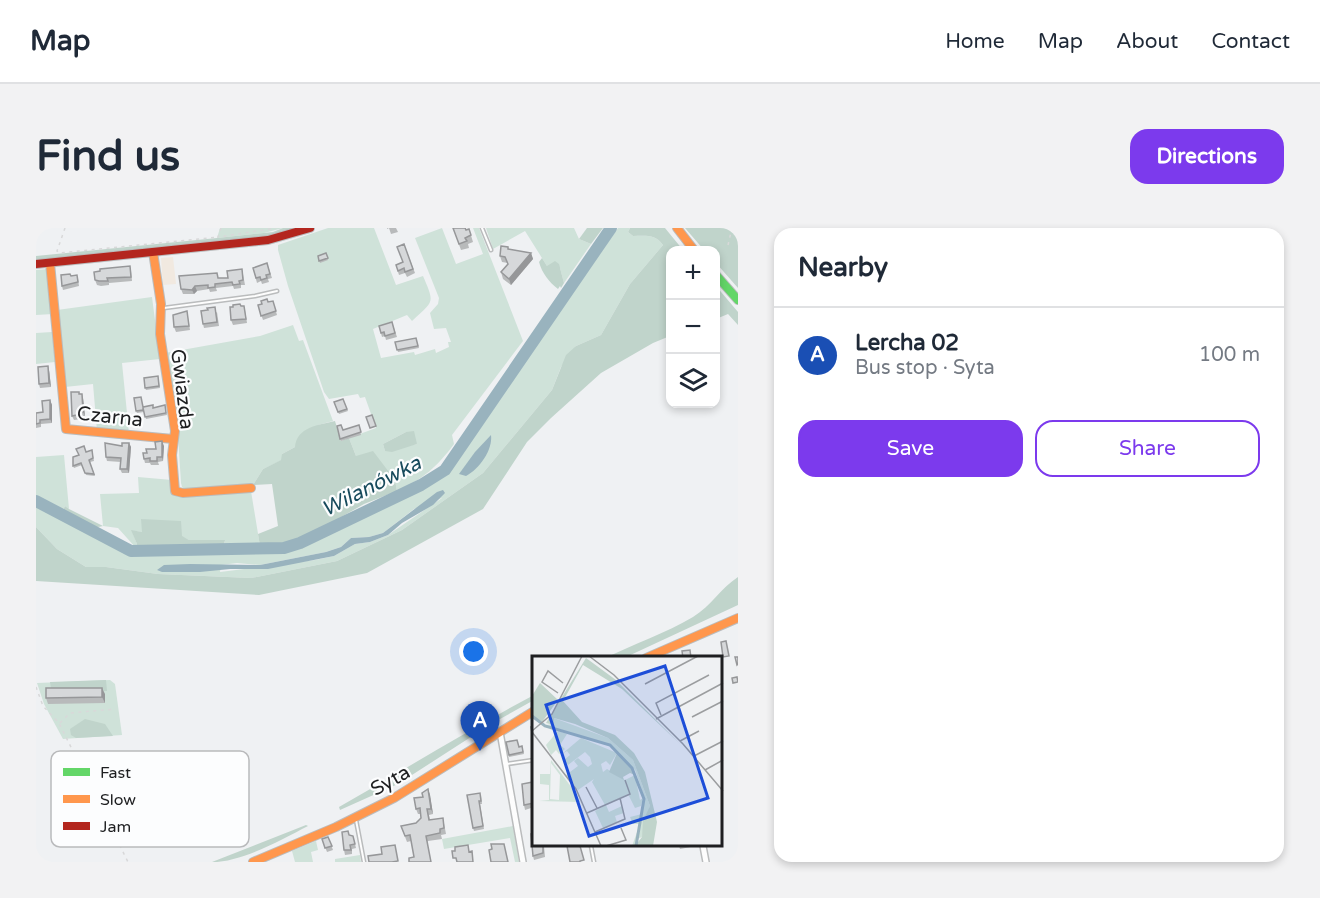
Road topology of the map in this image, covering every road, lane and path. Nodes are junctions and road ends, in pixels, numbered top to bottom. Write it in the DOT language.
graph roads {
  1 [pos="65,228"];
  2 [pos="221,228"];
  3 [pos="276,228"];
  4 [pos="310,228"];
  5 [pos="482,228"];
  6 [pos="676,228"];
  7 [pos="732,228"];
  8 [pos="218,237"];
  9 [pos="728,245"];
  10 [pos="691,246"];
  11 [pos="492,250"];
  12 [pos="153,252"];
  13 [pos="50,263"];
  14 [pos="36,264"];
  15 [pos="720,280"];
  16 [pos="277,291"];
  17 [pos="738,300"];
  18 [pos="160,308"];
  19 [pos="173,439"];
  20 [pos="250,488"];
  21 [pos="738,618"];
  22 [pos="651,656"];
  23 [pos="36,687"];
  24 [pos="116,709"];
  25 [pos="532,712"];
  26 [pos="59,723"];
  27 [pos="500,732"];
  28 [pos="73,751"];
  29 [pos="532,760"];
  30 [pos="507,764"];
  31 [pos="355,818"];
  32 [pos="121,847"];
  33 [pos="591,847"];
  34 [pos="703,847"];
  35 [pos="258,861"];
  36 [pos="128,862"];
  37 [pos="364,862"];
  38 [pos="523,862"];
  39 [pos="594,862"];
  40 [pos="706,862"];
  1 -- 8 [label="path"];
  2 -- 8 [label="path"];
  3 -- 8 [label="path"];
  4 -- 12 [label="street"];
  5 -- 11 [label="lane"];
  6 -- 10 [label="street"];
  7 -- 9 [label="path"];
  12 -- 13 [label="street"];
  12 -- 18 [label="street, Gwiazda"];
  13 -- 14 [label="street"];
  13 -- 19 [label="street, Czarna"];
  15 -- 17 [label="street"];
  16 -- 18 [label="lane"];
  18 -- 19 [label="street, Gwiazda"];
  19 -- 20 [label="street, Gwiazda"];
  21 -- 22 [label="street"];
  23 -- 26 [label="path"];
  24 -- 26 [label="path"];
  25 -- 27 [label="street, Syta"];
  26 -- 28 [label="path"];
  27 -- 30 [label="street"];
  27 -- 31 [label="street, Syta"];
  29 -- 30 [label="lane"];
  30 -- 38 [label="street"];
  31 -- 35 [label="street, Syta"];
  31 -- 37 [label="lane"];
  32 -- 36 [label="path"];
  33 -- 39 [label="lane"];
  34 -- 40 [label="street"];
}
